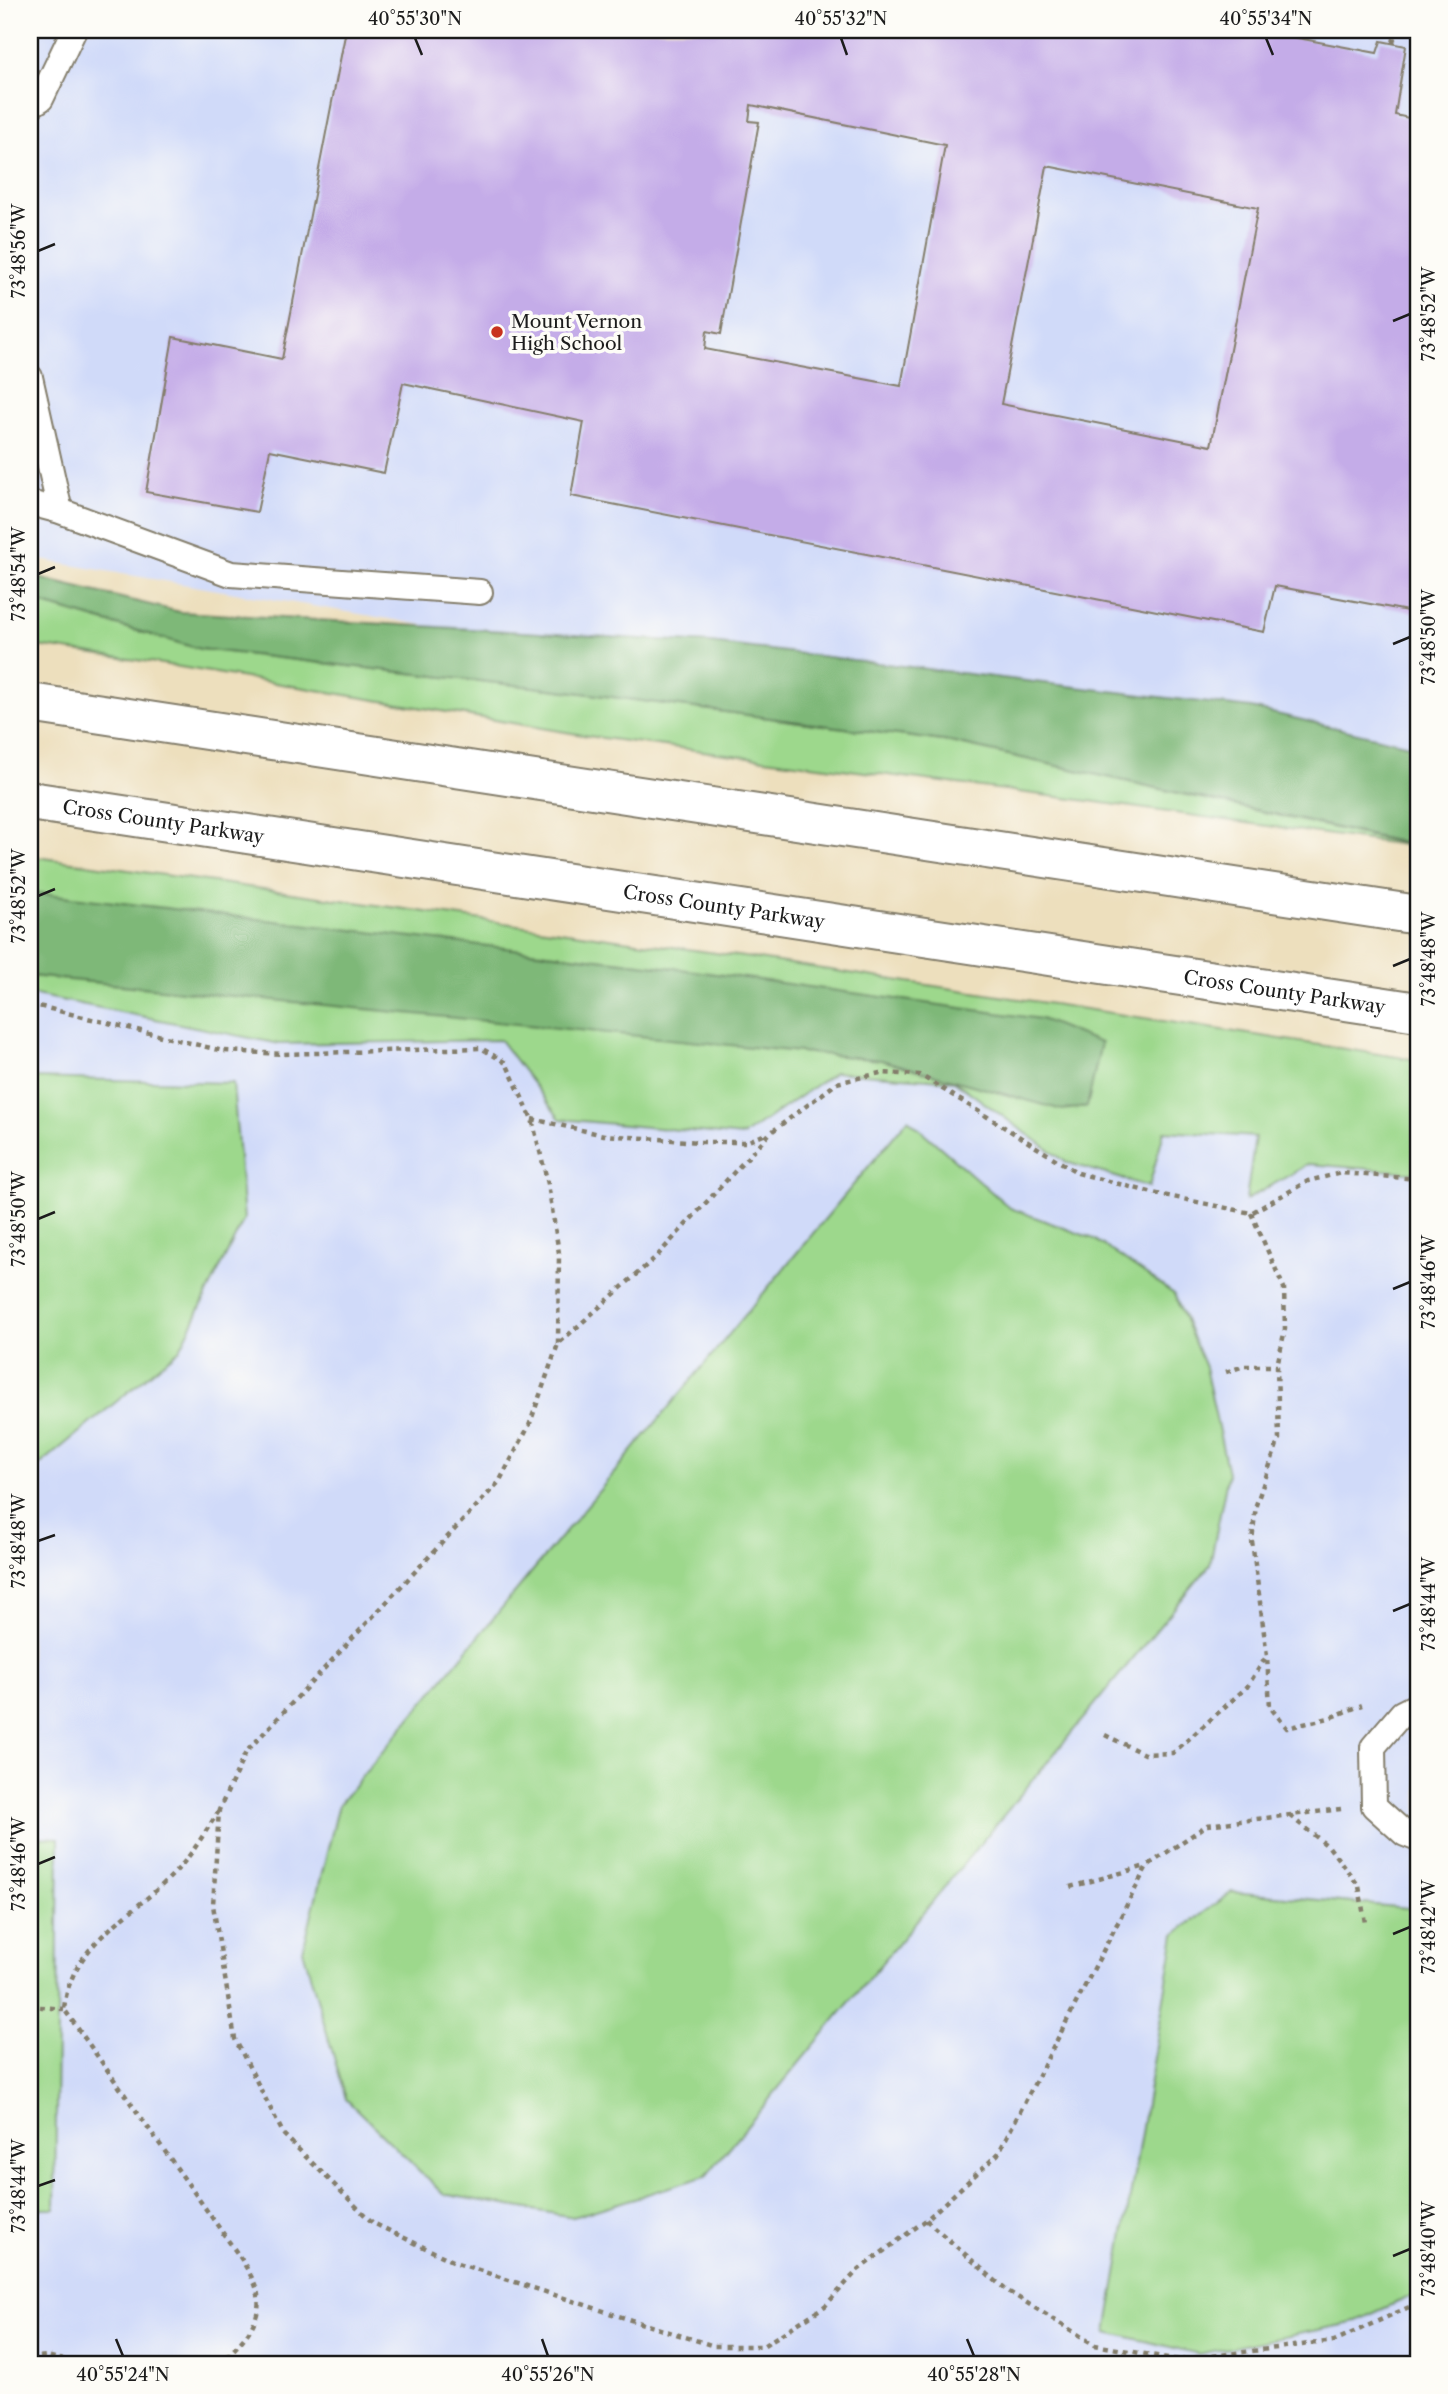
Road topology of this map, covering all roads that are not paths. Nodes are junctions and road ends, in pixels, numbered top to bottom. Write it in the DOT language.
graph roads {
  1 [pos="74,30"];
  2 [pos="30,106"];
  3 [pos="30,377"];
  4 [pos="30,503"];
  5 [pos="60,511"];
  6 [pos="480,592"];
  7 [pos="30,703"];
  8 [pos="30,800"];
  9 [pos="1418,915"];
  10 [pos="1418,1012"];
  11 [pos="1418,1705"];
  12 [pos="1418,1839"];
  1 -- 2 [label="lane"];
  3 -- 5 [label="lane"];
  4 -- 5 [label="lane"];
  5 -- 6 [label="lane"];
  7 -- 9 [label="highway"];
  8 -- 10 [label="highway, Cross County Parkway"];
  11 -- 12 [label="lane"];
}
